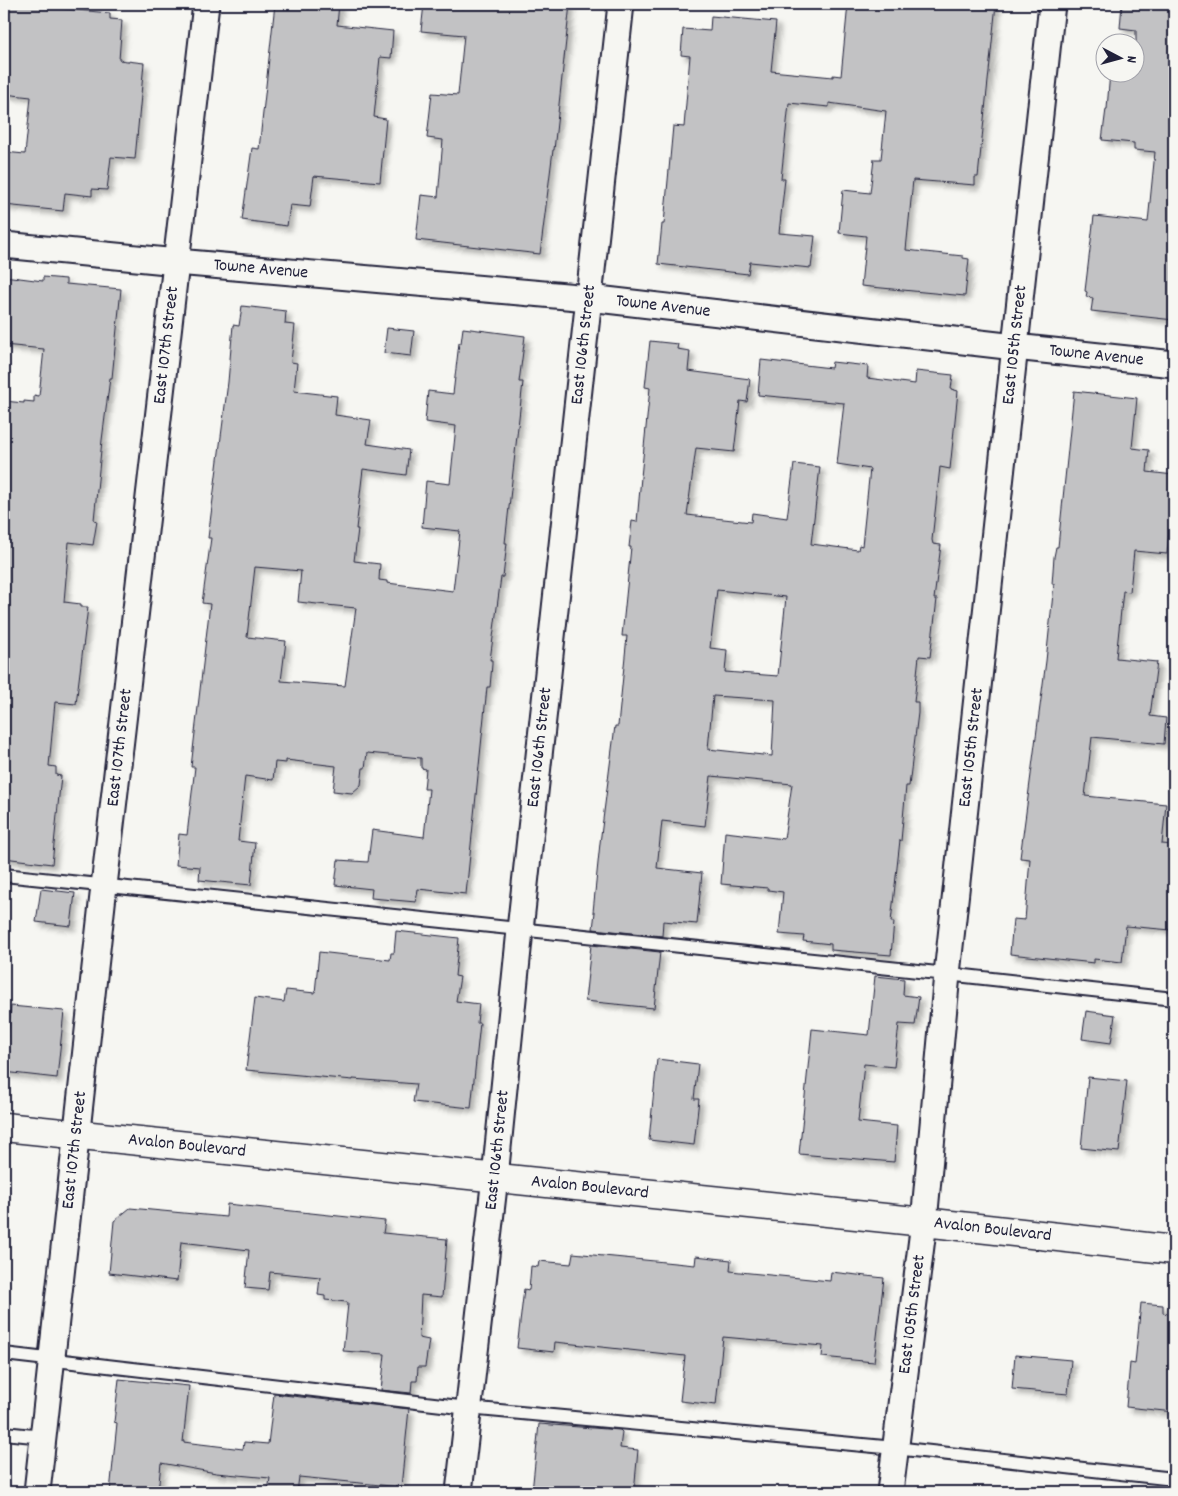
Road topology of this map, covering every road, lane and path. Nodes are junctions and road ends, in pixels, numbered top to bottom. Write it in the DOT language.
graph roads {
  1 [pos="206,4"];
  2 [pos="621,4"];
  3 [pos="1052,4"];
  4 [pos="4,244"];
  5 [pos="177,262"];
  6 [pos="589,298"];
  7 [pos="1015,347"];
  8 [pos="1174,364"];
  9 [pos="4,876"];
  10 [pos="104,886"];
  11 [pos="520,930"];
  12 [pos="947,974"];
  13 [pos="1174,999"];
  14 [pos="4,1127"];
  15 [pos="77,1135"];
  16 [pos="495,1177"];
  17 [pos="924,1222"];
  18 [pos="1174,1250"];
  19 [pos="4,1354"];
  20 [pos="51,1359"];
  21 [pos="468,1408"];
  22 [pos="4,1433"];
  23 [pos="43,1436"];
  24 [pos="895,1448"];
  25 [pos="1174,1479"];
  26 [pos="37,1492"];
  27 [pos="459,1492"];
  28 [pos="890,1492"];
  1 -- 5 [label="street, East 107th Street"];
  2 -- 6 [label="street, East 106th Street"];
  3 -- 7 [label="street, East 105th Street"];
  4 -- 5 [label="street, Towne Avenue"];
  5 -- 6 [label="street, Towne Avenue"];
  5 -- 10 [label="street, East 107th Street"];
  6 -- 7 [label="street, Towne Avenue"];
  6 -- 11 [label="street, East 106th Street"];
  7 -- 8 [label="street, Towne Avenue"];
  7 -- 12 [label="street, East 105th Street"];
  9 -- 10 [label="lane"];
  10 -- 11 [label="lane"];
  10 -- 15 [label="street, East 107th Street"];
  11 -- 12 [label="lane"];
  11 -- 16 [label="street, East 106th Street"];
  12 -- 13 [label="lane"];
  12 -- 17 [label="street, East 105th Street"];
  14 -- 15 [label="main road, Avalon Boulevard"];
  15 -- 16 [label="main road, Avalon Boulevard"];
  15 -- 20 [label="street, East 107th Street"];
  16 -- 17 [label="main road, Avalon Boulevard"];
  16 -- 21 [label="street, East 106th Street"];
  17 -- 18 [label="main road, Avalon Boulevard"];
  17 -- 24 [label="street, East 105th Street"];
  19 -- 20 [label="lane"];
  20 -- 21 [label="lane"];
  20 -- 23 [label="street, East 107th Street"];
  21 -- 24 [label="lane"];
  21 -- 27 [label="street, East 106th Street"];
  22 -- 23 [label="lane"];
  23 -- 26 [label="street, East 107th Street"];
  24 -- 25 [label="lane"];
  24 -- 28 [label="street, East 105th Street"];
}
